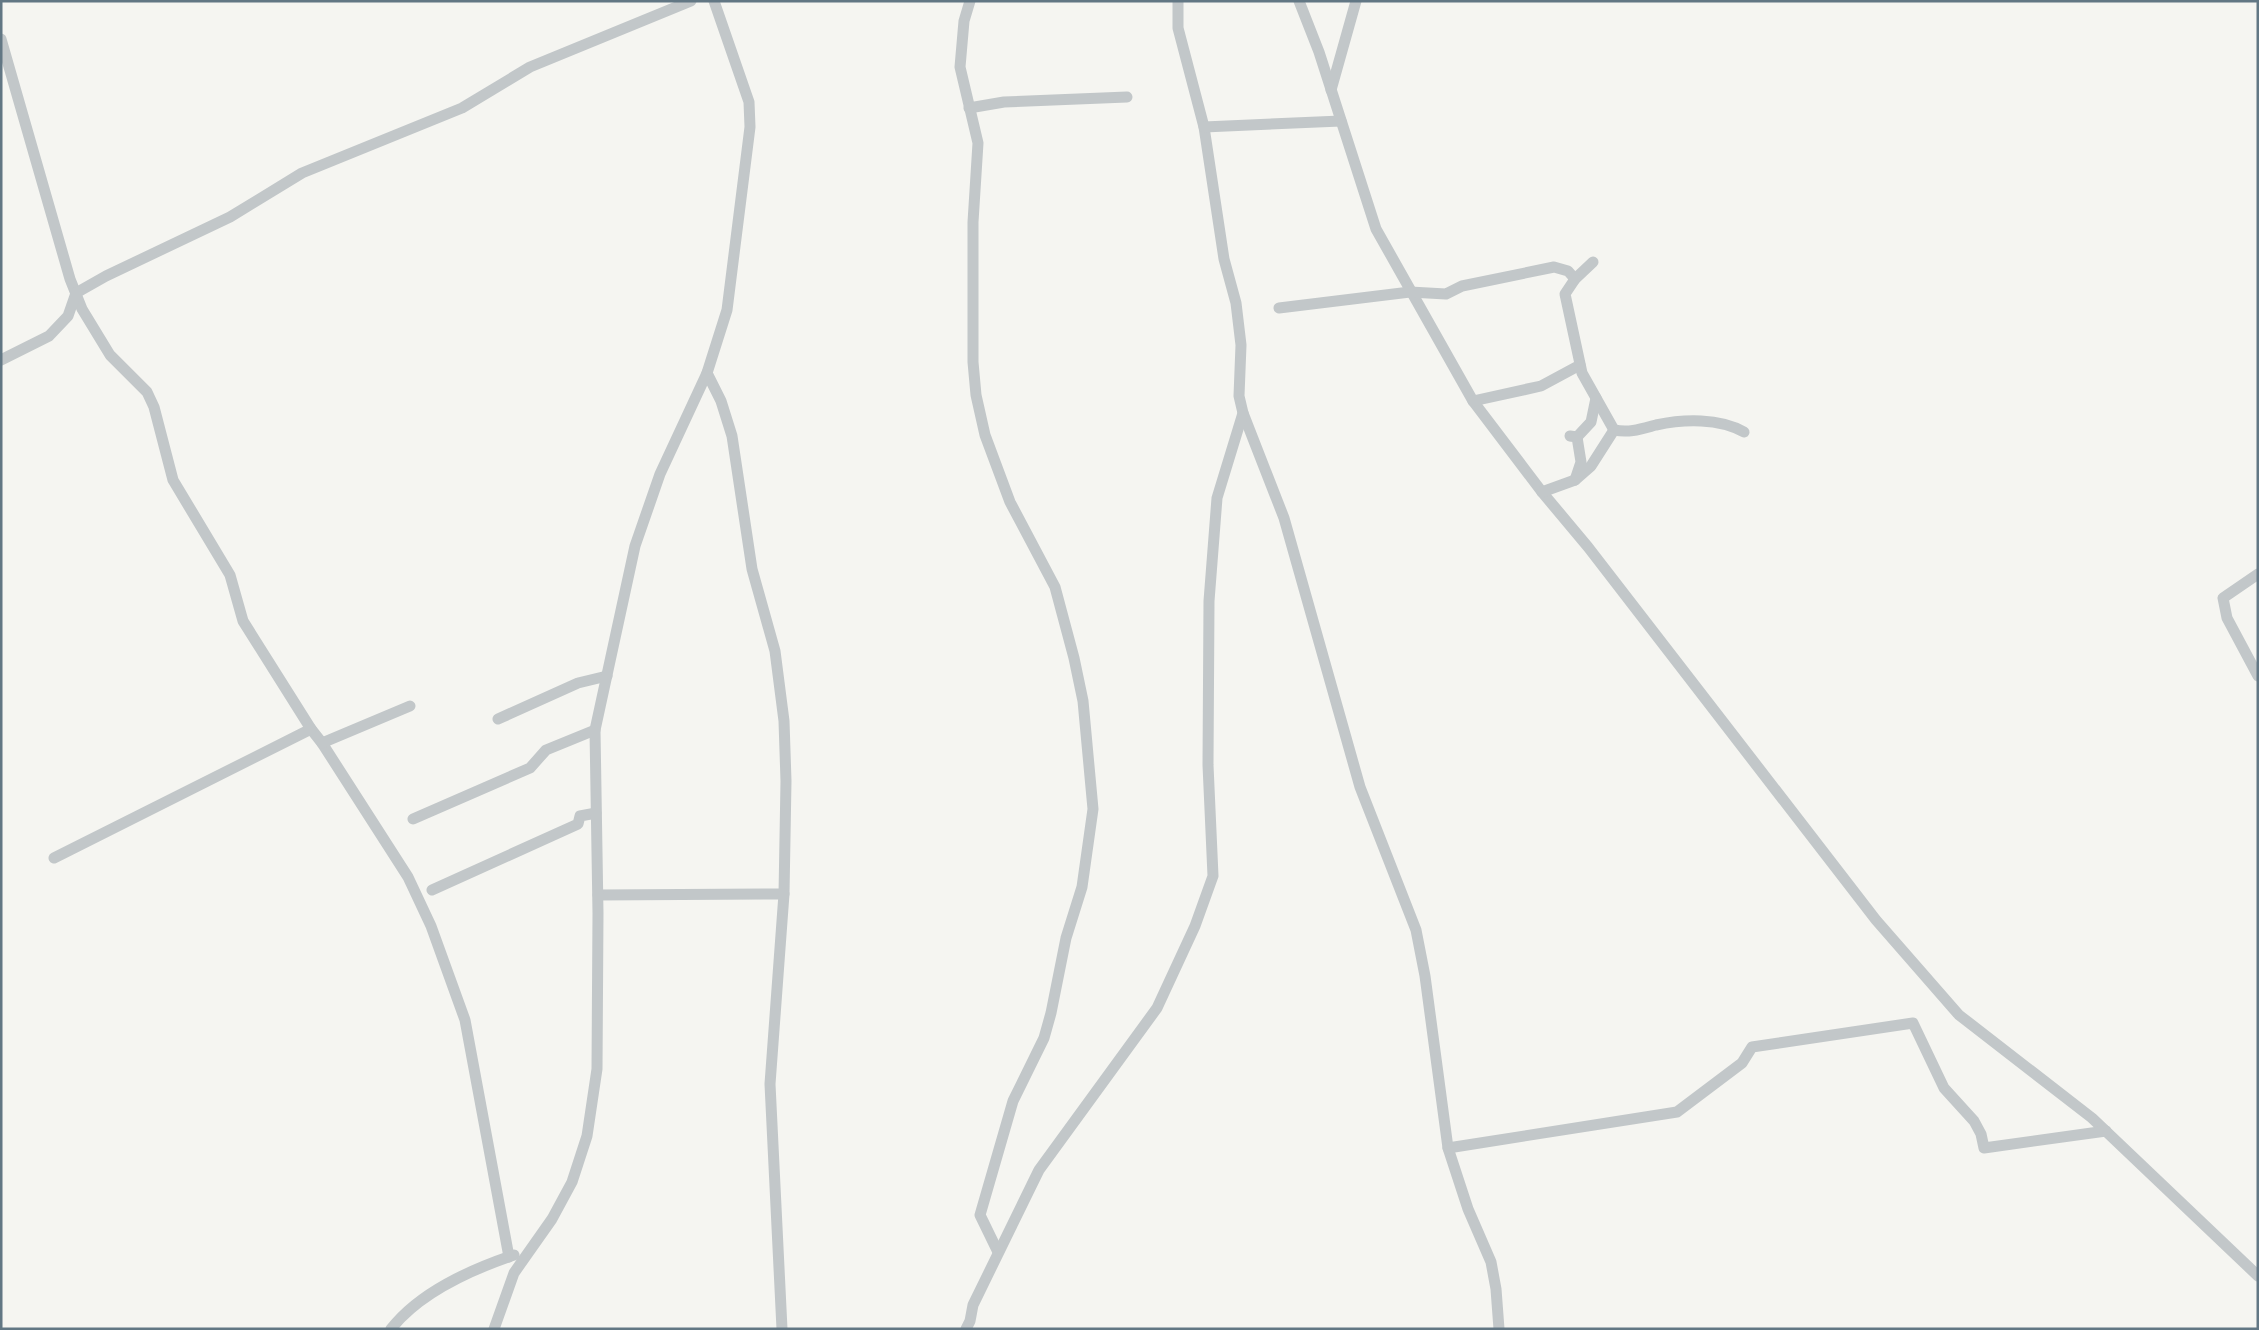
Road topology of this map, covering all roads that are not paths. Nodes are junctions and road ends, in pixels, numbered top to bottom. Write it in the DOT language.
graph roads {
  1 [pos="691,1"];
  2 [pos="714,1"];
  3 [pos="970,1"];
  4 [pos="1178,1"];
  5 [pos="1299,1"];
  6 [pos="1356,1"];
  7 [pos="1,39"];
  8 [pos="1331,90"];
  9 [pos="1128,97"];
  10 [pos="970,108"];
  11 [pos="1340,121"];
  12 [pos="1204,127"];
  13 [pos="1593,262"];
  14 [pos="1575,279"];
  15 [pos="1410,292"];
  16 [pos="76,294"];
  17 [pos="1279,308"];
  18 [pos="1,360"];
  19 [pos="1580,365"];
  20 [pos="707,373"];
  21 [pos="1596,398"];
  22 [pos="1474,401"];
  23 [pos="1242,413"];
  24 [pos="1614,430"];
  25 [pos="1744,432"];
  26 [pos="1575,480"];
  27 [pos="1542,492"];
  28 [pos="2258,574"];
  29 [pos="607,676"];
  30 [pos="2258,676"];
  31 [pos="410,706"];
  32 [pos="498,719"];
  33 [pos="311,729"];
  34 [pos="596,730"];
  35 [pos="322,742"];
  36 [pos="596,813"];
  37 [pos="413,819"];
  38 [pos="54,858"];
  39 [pos="432,890"];
  40 [pos="784,894"];
  41 [pos="598,895"];
  42 [pos="2106,1131"];
  43 [pos="1448,1148"];
  44 [pos="530,1249"];
  45 [pos="998,1252"];
  46 [pos="509,1256"];
  47 [pos="2258,1276"];
  48 [pos="391,1329"];
  49 [pos="494,1329"];
  50 [pos="782,1329"];
  51 [pos="966,1329"];
  52 [pos="1499,1329"];
  1 -- 16 [label="street"];
  2 -- 20 [label="street"];
  3 -- 10 [label="street"];
  4 -- 12 [label="street"];
  5 -- 8 [label="street"];
  6 -- 8 [label="street"];
  7 -- 16 [label="street"];
  8 -- 11 [label="street"];
  9 -- 10 [label="street"];
  10 -- 45 [label="street"];
  11 -- 12 [label="street"];
  11 -- 15 [label="street"];
  12 -- 23 [label="street"];
  13 -- 14 [label="street"];
  14 -- 15 [label="street"];
  14 -- 19 [label="street"];
  15 -- 17 [label="street"];
  15 -- 22 [label="street"];
  16 -- 18 [label="street"];
  16 -- 33 [label="street"];
  19 -- 21 [label="street"];
  19 -- 22 [label="street"];
  20 -- 29 [label="street"];
  20 -- 40 [label="street"];
  21 -- 24 [label="street"];
  21 -- 26 [label="street"];
  22 -- 27 [label="street"];
  23 -- 43 [label="street"];
  23 -- 45 [label="street"];
  24 -- 25 [label="street"];
  24 -- 26 [label="street"];
  26 -- 27 [label="street"];
  27 -- 42 [label="street"];
  28 -- 30 [label="street"];
  29 -- 32 [label="street"];
  29 -- 34 [label="street"];
  31 -- 35 [label="street"];
  33 -- 35 [label="street"];
  33 -- 38 [label="street"];
  34 -- 36 [label="street"];
  34 -- 37 [label="street"];
  35 -- 46 [label="street"];
  36 -- 39 [label="street"];
  36 -- 41 [label="street"];
  40 -- 41 [label="street"];
  40 -- 50 [label="street"];
  41 -- 44 [label="street"];
  42 -- 43 [label="street"];
  42 -- 47 [label="street"];
  43 -- 52 [label="street"];
  44 -- 46 [label="street"];
  44 -- 49 [label="street"];
  45 -- 51 [label="street"];
  46 -- 48 [label="street"];
}
